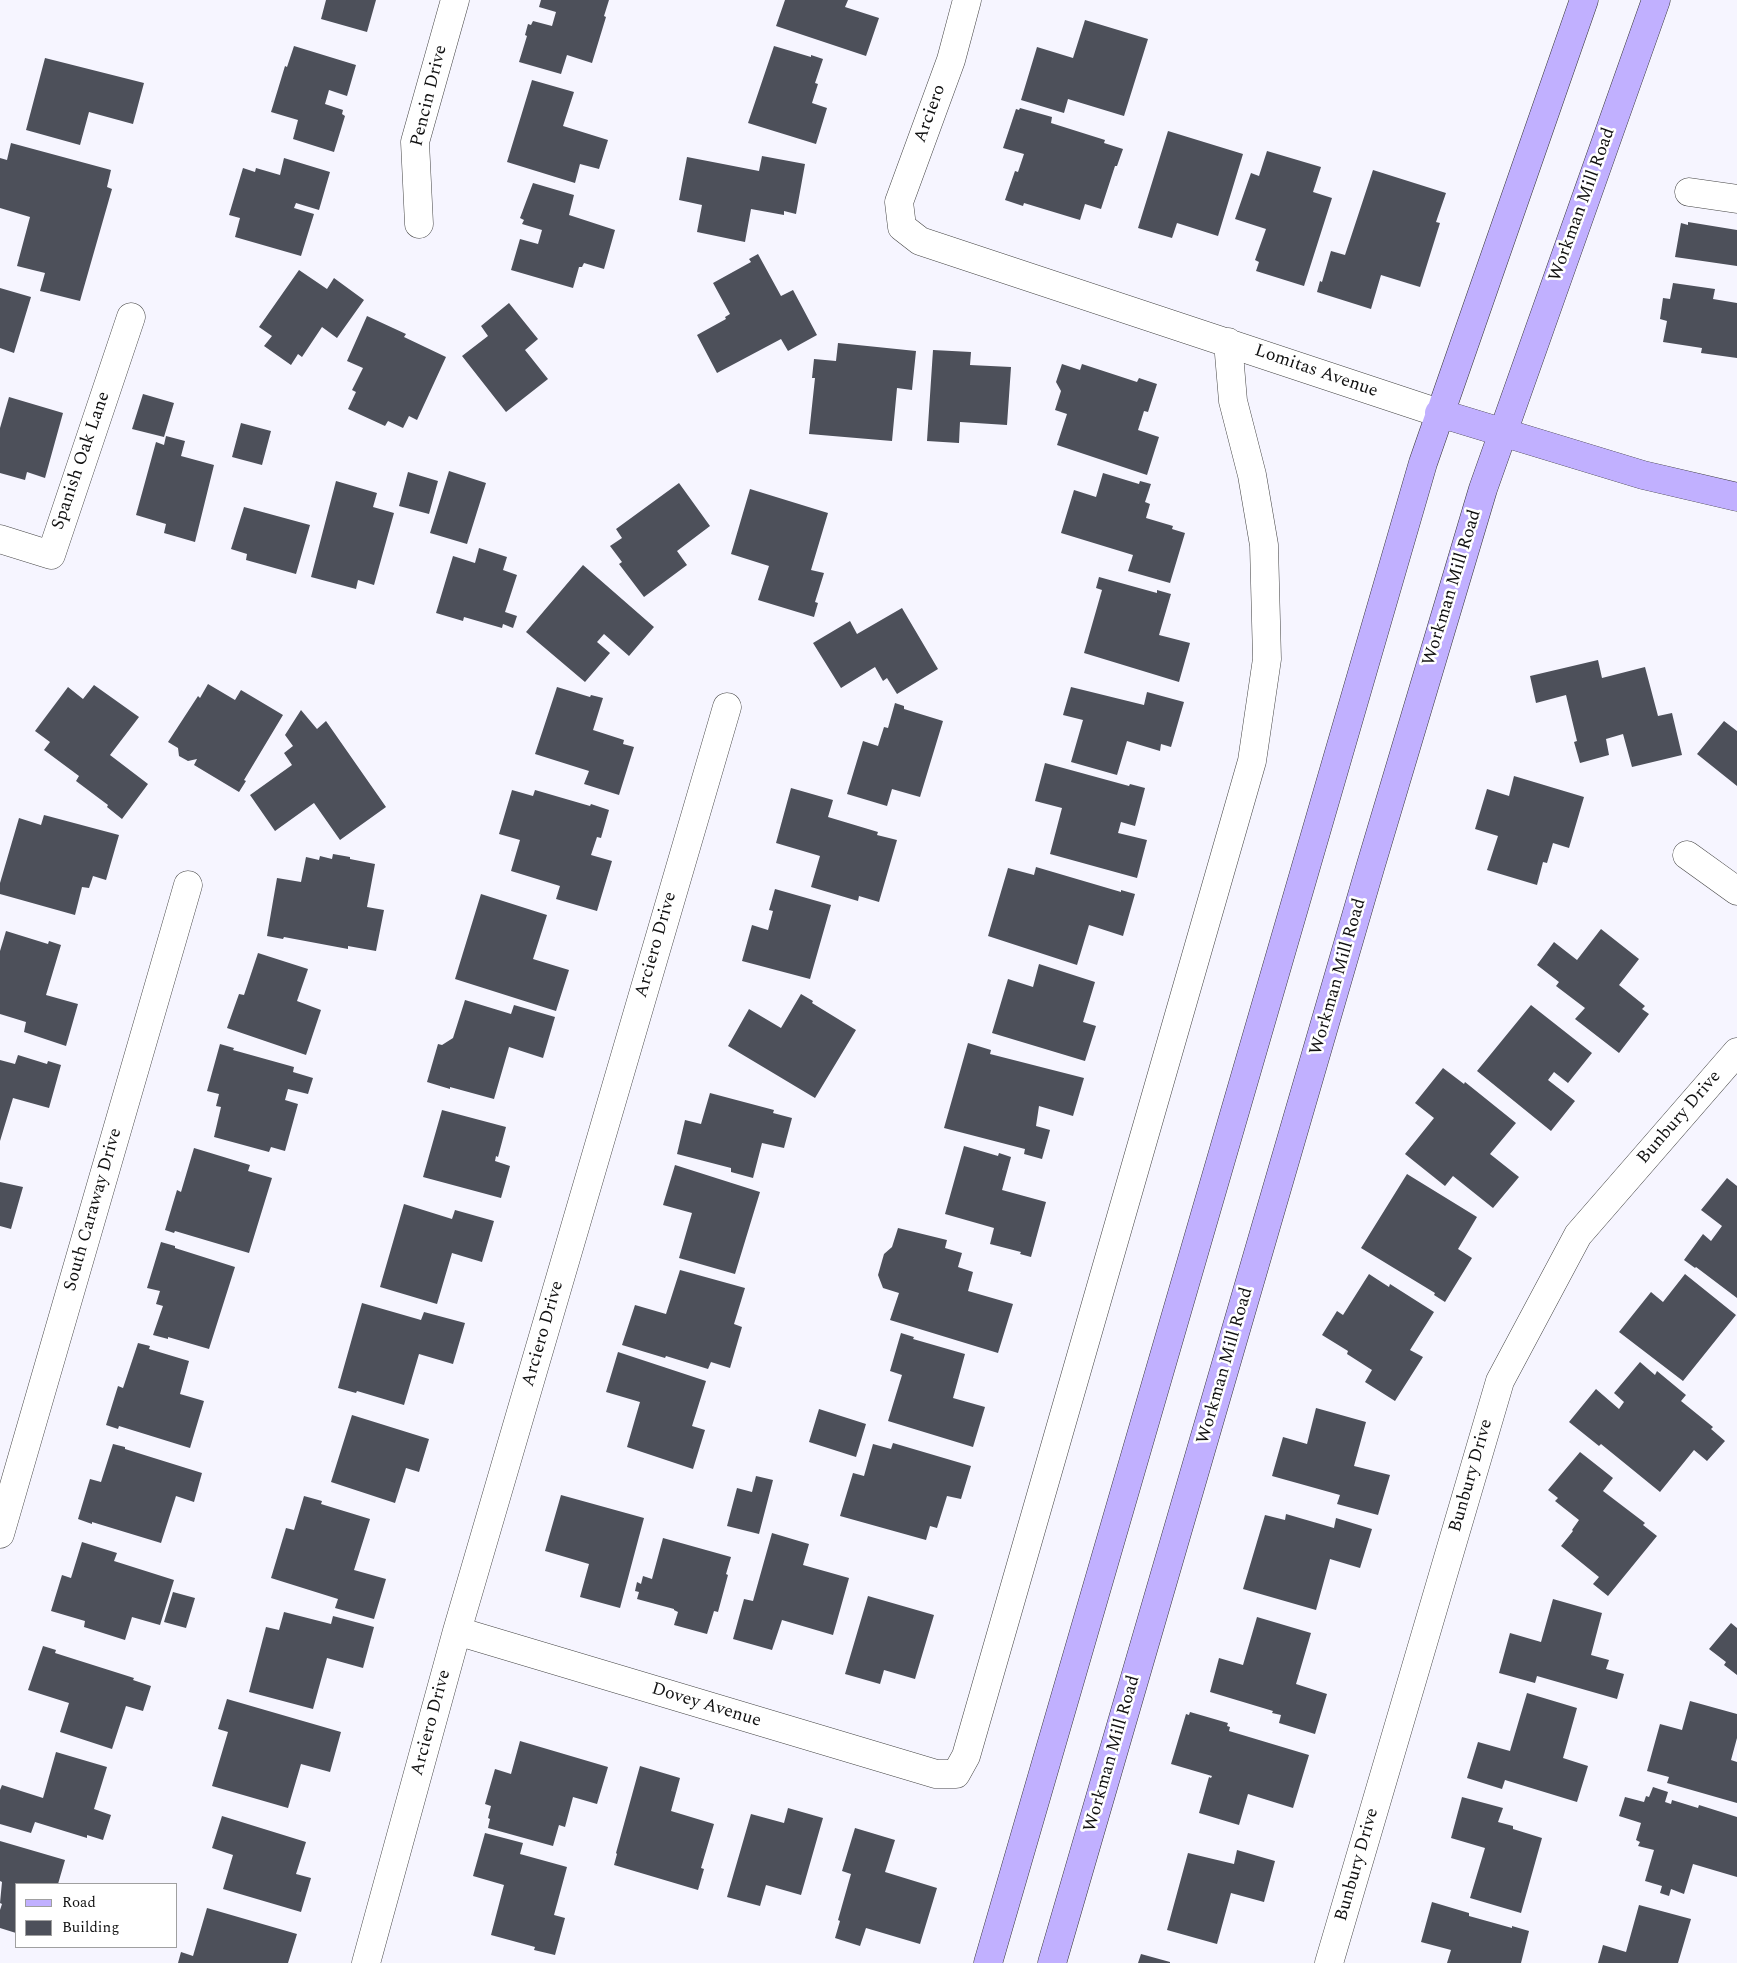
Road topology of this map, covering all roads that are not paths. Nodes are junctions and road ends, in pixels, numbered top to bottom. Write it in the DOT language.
graph roads {
  1 [pos="455,0"];
  2 [pos="967,0"];
  3 [pos="1584,0"];
  4 [pos="1656,0"];
  5 [pos="1689,192"];
  6 [pos="1737,199"];
  7 [pos="419,224"];
  8 [pos="902,227"];
  9 [pos="131,317"];
  10 [pos="1228,342"];
  11 [pos="1439,413"];
  12 [pos="1502,433"];
  13 [pos="1737,497"];
  14 [pos="0,539"];
  15 [pos="727,707"];
  16 [pos="1687,855"];
  17 [pos="188,885"];
  18 [pos="1737,891"];
  19 [pos="1737,1052"];
  20 [pos="0,1534"];
  21 [pos="457,1631"];
  22 [pos="366,1963"];
  23 [pos="988,1963"];
  24 [pos="1052,1963"];
  25 [pos="1329,1963"];
  1 -- 7 [label="street, Pencin Drive"];
  2 -- 8 [label="street, Arciero"];
  3 -- 11 [label="main road"];
  4 -- 12 [label="main road, Workman Mill Road"];
  5 -- 6 [label="street"];
  8 -- 10 [label="street, Lomitas Avenue"];
  9 -- 14 [label="street, Spanish Oak Lane"];
  10 -- 11 [label="street, Lomitas Avenue"];
  10 -- 21 [label="street, Dovey Avenue"];
  11 -- 12 [label="main road, Lomitas Avenue"];
  11 -- 23 [label="main road"];
  12 -- 13 [label="main road, Lomitas Avenue"];
  12 -- 24 [label="main road, Workman Mill Road"];
  15 -- 21 [label="street, Arciero Drive"];
  16 -- 18 [label="street"];
  17 -- 20 [label="street, South Caraway Drive"];
  19 -- 25 [label="street, Bunbury Drive"];
  21 -- 22 [label="street, Arciero Drive"];
}
